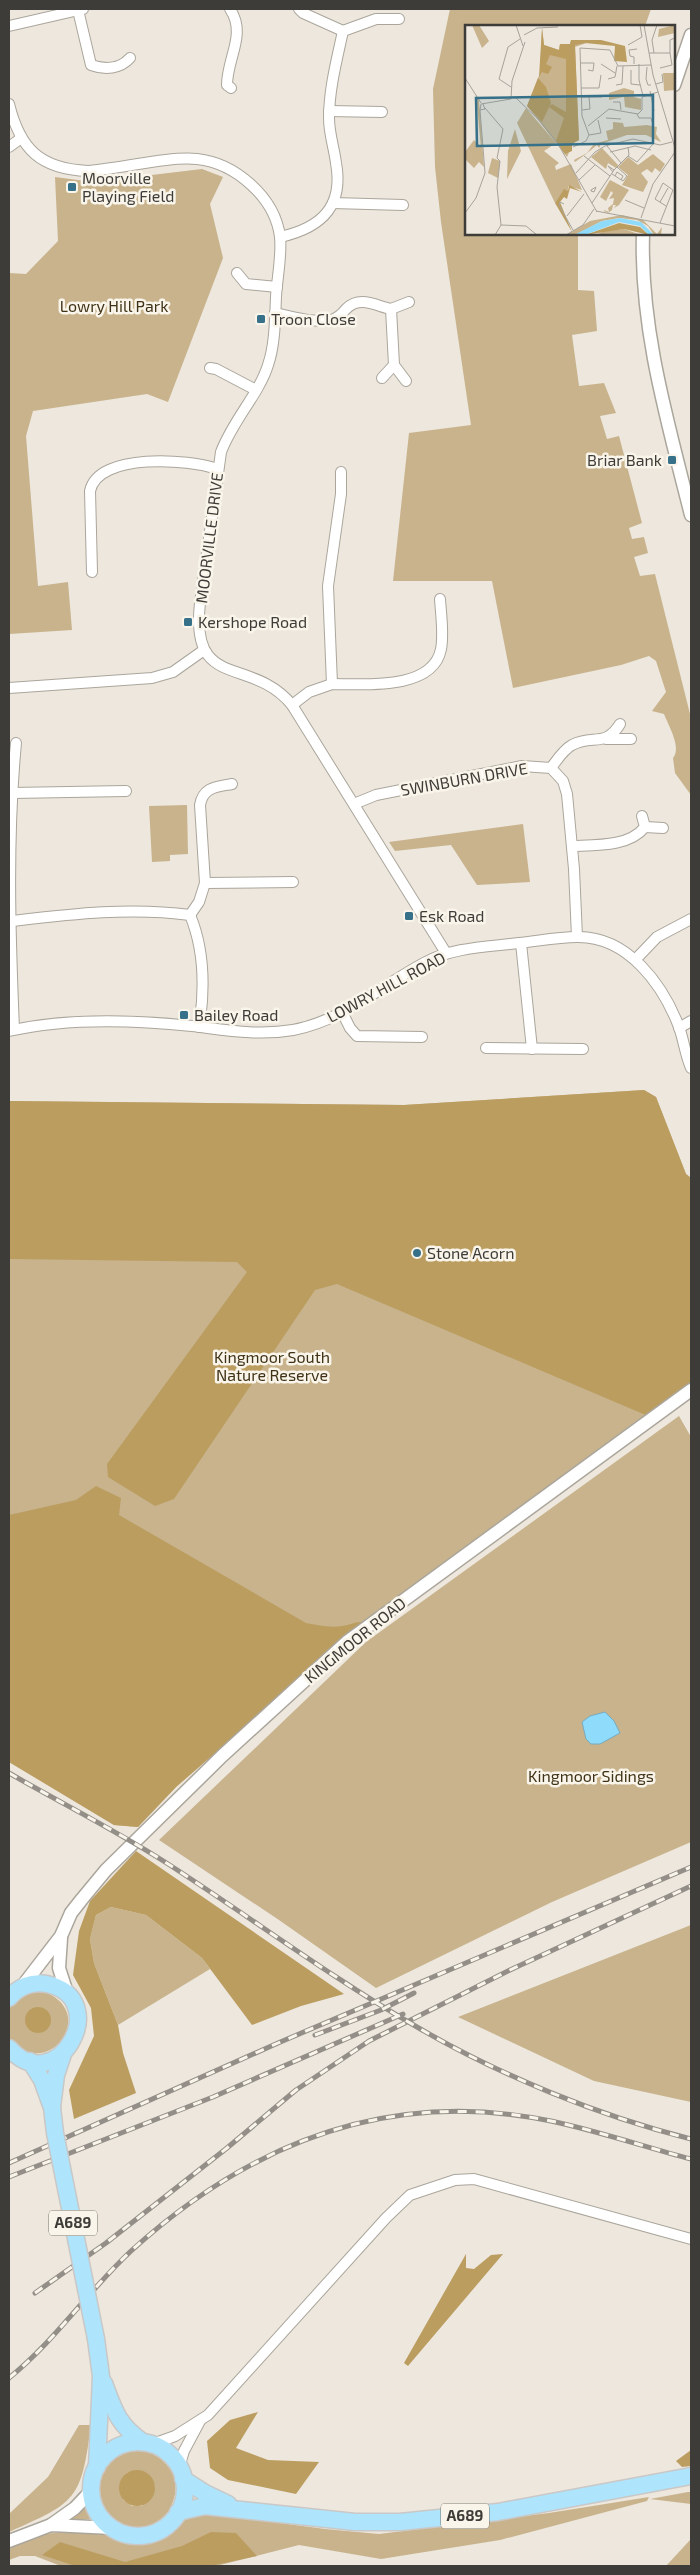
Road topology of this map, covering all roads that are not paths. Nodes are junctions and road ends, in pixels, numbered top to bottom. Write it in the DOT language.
graph roads {
  1 [pos="230,9"];
  2 [pos="299,9"];
  3 [pos="81,10"];
  4 [pos="399,19"];
  5 [pos="9,26"];
  6 [pos="343,31"];
  7 [pos="691,35"];
  8 [pos="130,58"];
  9 [pos="675,82"];
  10 [pos="231,88"];
  11 [pos="9,104"];
  12 [pos="329,111"];
  13 [pos="382,112"];
  14 [pos="20,139"];
  15 [pos="9,147"];
  16 [pos="334,203"];
  17 [pos="403,205"];
  18 [pos="643,235"];
  19 [pos="280,237"];
  20 [pos="237,273"];
  21 [pos="277,287"];
  22 [pos="409,302"];
  23 [pos="391,310"];
  24 [pos="275,313"];
  25 [pos="394,365"];
  26 [pos="210,368"];
  27 [pos="382,378"];
  28 [pos="406,381"];
  29 [pos="256,390"];
  30 [pos="218,469"];
  31 [pos="341,472"];
  32 [pos="691,515"];
  33 [pos="92,572"];
  34 [pos="440,599"];
  35 [pos="204,650"];
  36 [pos="332,684"];
  37 [pos="9,688"];
  38 [pos="292,705"];
  39 [pos="620,724"];
  40 [pos="631,738"];
  41 [pos="606,740"];
  42 [pos="16,743"];
  43 [pos="551,768"];
  44 [pos="232,784"];
  45 [pos="126,791"];
  46 [pos="12,793"];
  47 [pos="354,804"];
  48 [pos="642,816"];
  49 [pos="645,827"];
  50 [pos="663,828"];
  51 [pos="572,846"];
  52 [pos="293,882"];
  53 [pos="205,883"];
  54 [pos="190,915"];
  55 [pos="691,919"];
  56 [pos="12,921"];
  57 [pos="577,936"];
  58 [pos="520,943"];
  59 [pos="446,953"];
  60 [pos="636,959"];
  61 [pos="342,1012"];
  62 [pos="691,1021"];
  63 [pos="199,1027"];
  64 [pos="679,1028"];
  65 [pos="11,1030"];
  66 [pos="422,1037"];
  67 [pos="486,1048"];
  68 [pos="532,1049"];
  69 [pos="583,1049"];
  70 [pos="691,1068"];
  71 [pos="691,1390"];
  72 [pos="61,1936"];
  73 [pos="15,1993"];
  74 [pos="68,1996"];
  75 [pos="63,2054"];
  76 [pos="16,2055"];
  77 [pos="52,2107"];
  78 [pos="691,2239"];
  79 [pos="101,2376"];
  80 [pos="201,2421"];
  81 [pos="148,2443"];
  82 [pos="96,2467"];
  83 [pos="181,2473"];
  84 [pos="691,2476"];
  85 [pos="91,2491"];
  86 [pos="237,2508"];
  87 [pos="178,2512"];
  88 [pos="51,2525"];
  89 [pos="112,2528"];
  90 [pos="9,2540"];
  1 -- 10 [label="street"];
  2 -- 6 [label="street"];
  3 -- 5 [label="street"];
  3 -- 8 [label="street"];
  4 -- 6 [label="street"];
  6 -- 12 [label="street"];
  7 -- 9 [label="street"];
  11 -- 14 [label="street, MOORVILLE DRIVE"];
  12 -- 13 [label="street"];
  12 -- 16 [label="street"];
  14 -- 15 [label="street"];
  14 -- 19 [label="street, MOORVILLE DRIVE"];
  16 -- 17 [label="street"];
  16 -- 19 [label="street"];
  18 -- 32 [label="street"];
  19 -- 21 [label="street, MOORVILLE DRIVE"];
  20 -- 21 [label="street"];
  21 -- 24 [label="street, MOORVILLE DRIVE"];
  22 -- 23 [label="street"];
  23 -- 24 [label="street"];
  23 -- 25 [label="street"];
  24 -- 29 [label="street, MOORVILLE DRIVE"];
  25 -- 27 [label="street"];
  25 -- 28 [label="street"];
  26 -- 29 [label="street"];
  29 -- 30 [label="street, MOORVILLE DRIVE"];
  30 -- 33 [label="street"];
  30 -- 35 [label="street, MOORVILLE DRIVE"];
  31 -- 36 [label="street"];
  34 -- 36 [label="street"];
  35 -- 37 [label="street"];
  35 -- 38 [label="street"];
  36 -- 38 [label="street"];
  38 -- 47 [label="street"];
  39 -- 41 [label="street"];
  40 -- 41 [label="street"];
  41 -- 43 [label="street"];
  42 -- 46 [label="street"];
  43 -- 47 [label="street, SWINBURN DRIVE"];
  43 -- 51 [label="street, SWINBURN DRIVE"];
  44 -- 53 [label="street"];
  45 -- 46 [label="street"];
  46 -- 56 [label="street"];
  47 -- 59 [label="street"];
  48 -- 49 [label="street"];
  49 -- 50 [label="street"];
  49 -- 51 [label="street"];
  51 -- 57 [label="street, SWINBURN DRIVE"];
  52 -- 53 [label="street"];
  53 -- 54 [label="street"];
  54 -- 56 [label="street"];
  54 -- 63 [label="street"];
  55 -- 60 [label="street"];
  56 -- 65 [label="street"];
  57 -- 58 [label="street, LOWRY HILL ROAD"];
  57 -- 60 [label="street, LOWRY HILL ROAD"];
  58 -- 59 [label="street, LOWRY HILL ROAD"];
  58 -- 68 [label="street"];
  59 -- 61 [label="street, LOWRY HILL ROAD"];
  60 -- 64 [label="street, LOWRY HILL ROAD"];
  61 -- 63 [label="street, LOWRY HILL ROAD"];
  61 -- 66 [label="street"];
  62 -- 64 [label="street"];
  63 -- 65 [label="street, LOWRY HILL ROAD"];
  64 -- 70 [label="street, LOWRY HILL ROAD"];
  67 -- 68 [label="street"];
  68 -- 69 [label="street"];
  71 -- 72 [label="street, KINGMOOR ROAD"];
  72 -- 73 [label="street, KINGMOOR ROAD"];
  72 -- 74 [label="street, KINGMOOR ROAD"];
  73 -- 74 [label="highway"];
  74 -- 75 [label="highway, A689"];
  75 -- 76 [label="highway, A689"];
  75 -- 77 [label="highway, A689"];
  76 -- 77 [label="highway, A689"];
  77 -- 79 [label="highway, A689, bridge"];
  78 -- 80 [label="street"];
  79 -- 81 [label="highway, A689"];
  79 -- 82 [label="highway, A689"];
  80 -- 81 [label="street"];
  80 -- 83 [label="street"];
  81 -- 82 [label="highway"];
  81 -- 83 [label="highway, A689"];
  82 -- 85 [label="highway, A689"];
  83 -- 86 [label="highway, A689"];
  83 -- 87 [label="highway"];
  84 -- 86 [label="highway, A689"];
  85 -- 88 [label="street"];
  85 -- 89 [label="highway"];
  86 -- 87 [label="highway, A689"];
  87 -- 89 [label="highway, A689"];
  88 -- 89 [label="street"];
  88 -- 90 [label="street"];
}
